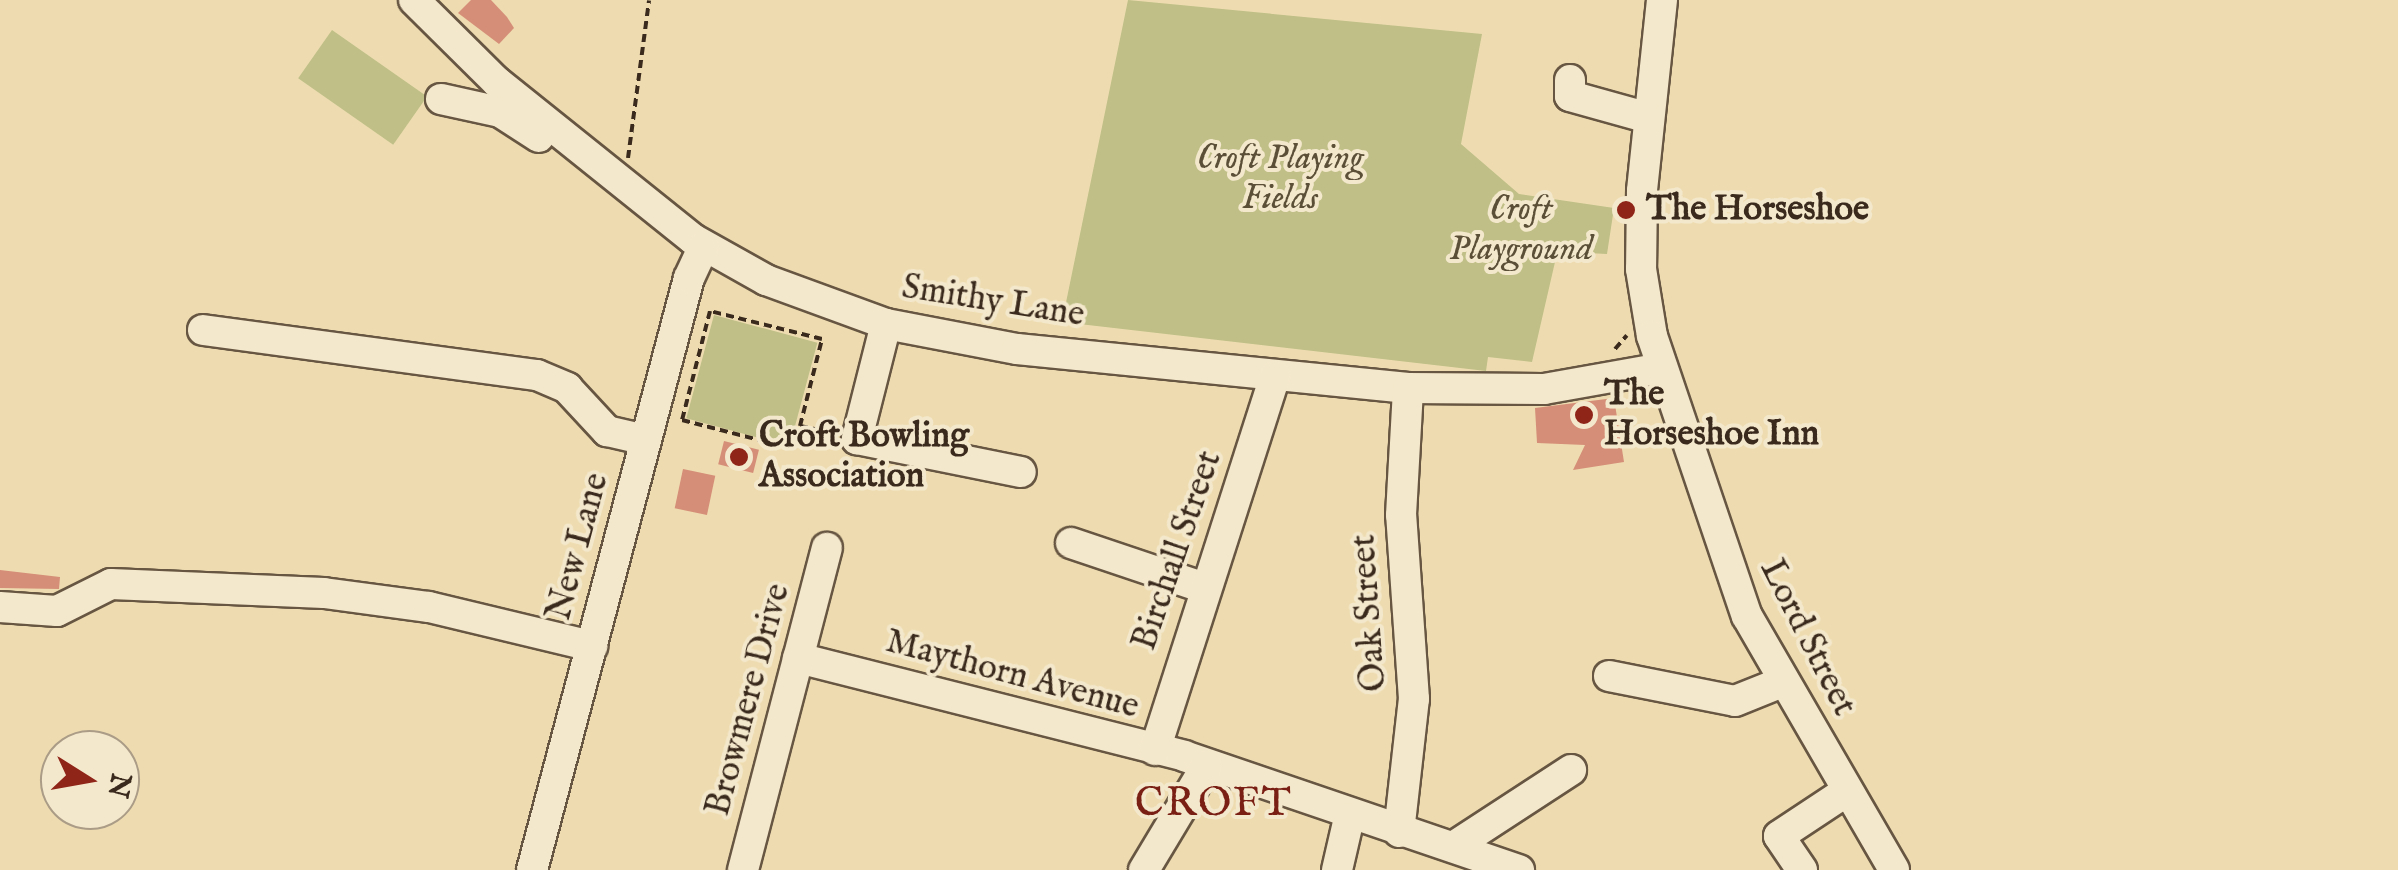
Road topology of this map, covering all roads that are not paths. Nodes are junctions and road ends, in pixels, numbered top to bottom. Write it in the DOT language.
graph roads {
  1 [pos="414,0"];
  2 [pos="1662,0"];
  3 [pos="1570,80"];
  4 [pos="441,99"];
  5 [pos="1650,118"];
  6 [pos="619,177"];
  7 [pos="704,246"];
  8 [pos="886,324"];
  9 [pos="203,330"];
  10 [pos="1662,368"];
  11 [pos="1274,376"];
  12 [pos="1408,388"];
  13 [pos="646,440"];
  14 [pos="1021,472"];
  15 [pos="1070,542"];
  16 [pos="827,548"];
  17 [pos="1204,588"];
  18 [pos="0,607"];
  19 [pos="592,646"];
  20 [pos="798,658"];
  21 [pos="1609,676"];
  22 [pos="1780,682"];
  23 [pos="1155,750"];
  24 [pos="1207,764"];
  25 [pos="1570,769"];
  26 [pos="1847,791"];
  27 [pos="1348,818"];
  28 [pos="1399,832"];
  29 [pos="1453,847"];
  30 [pos="532,870"];
  31 [pos="743,870"];
  32 [pos="1144,870"];
  33 [pos="1338,870"];
  34 [pos="1519,870"];
  35 [pos="1802,870"];
  36 [pos="1894,870"];
  1 -- 6 [label="street, Smithy Lane"];
  2 -- 5 [label="street, Lord Street"];
  3 -- 5 [label="street"];
  4 -- 6 [label="street"];
  5 -- 10 [label="street, Lord Street"];
  6 -- 7 [label="street, Smithy Lane"];
  7 -- 8 [label="street, Smithy Lane"];
  7 -- 13 [label="street, New Lane"];
  8 -- 11 [label="street, Smithy Lane"];
  8 -- 14 [label="street"];
  9 -- 13 [label="street"];
  10 -- 12 [label="street, Smithy Lane"];
  10 -- 22 [label="street, Lord Street"];
  11 -- 12 [label="street, Smithy Lane"];
  11 -- 17 [label="street, Birchall Street"];
  12 -- 28 [label="street, Oak Street"];
  13 -- 19 [label="street, New Lane"];
  15 -- 17 [label="street"];
  16 -- 20 [label="street, Browmere Drive"];
  17 -- 23 [label="street, Birchall Street"];
  18 -- 19 [label="street"];
  19 -- 30 [label="street, New Lane"];
  20 -- 23 [label="street, Maythorn Avenue"];
  20 -- 31 [label="street, Browmere Drive"];
  21 -- 22 [label="street"];
  22 -- 26 [label="street, Lord Street"];
  23 -- 24 [label="street, Maythorn Avenue"];
  24 -- 27 [label="street, Maythorn Avenue"];
  24 -- 32 [label="street"];
  25 -- 29 [label="street"];
  26 -- 35 [label="street"];
  26 -- 36 [label="street, Lord Street"];
  27 -- 28 [label="street, Maythorn Avenue"];
  27 -- 33 [label="street"];
  28 -- 29 [label="street, Maythorn Avenue"];
  29 -- 34 [label="street, Maythorn Avenue"];
}
